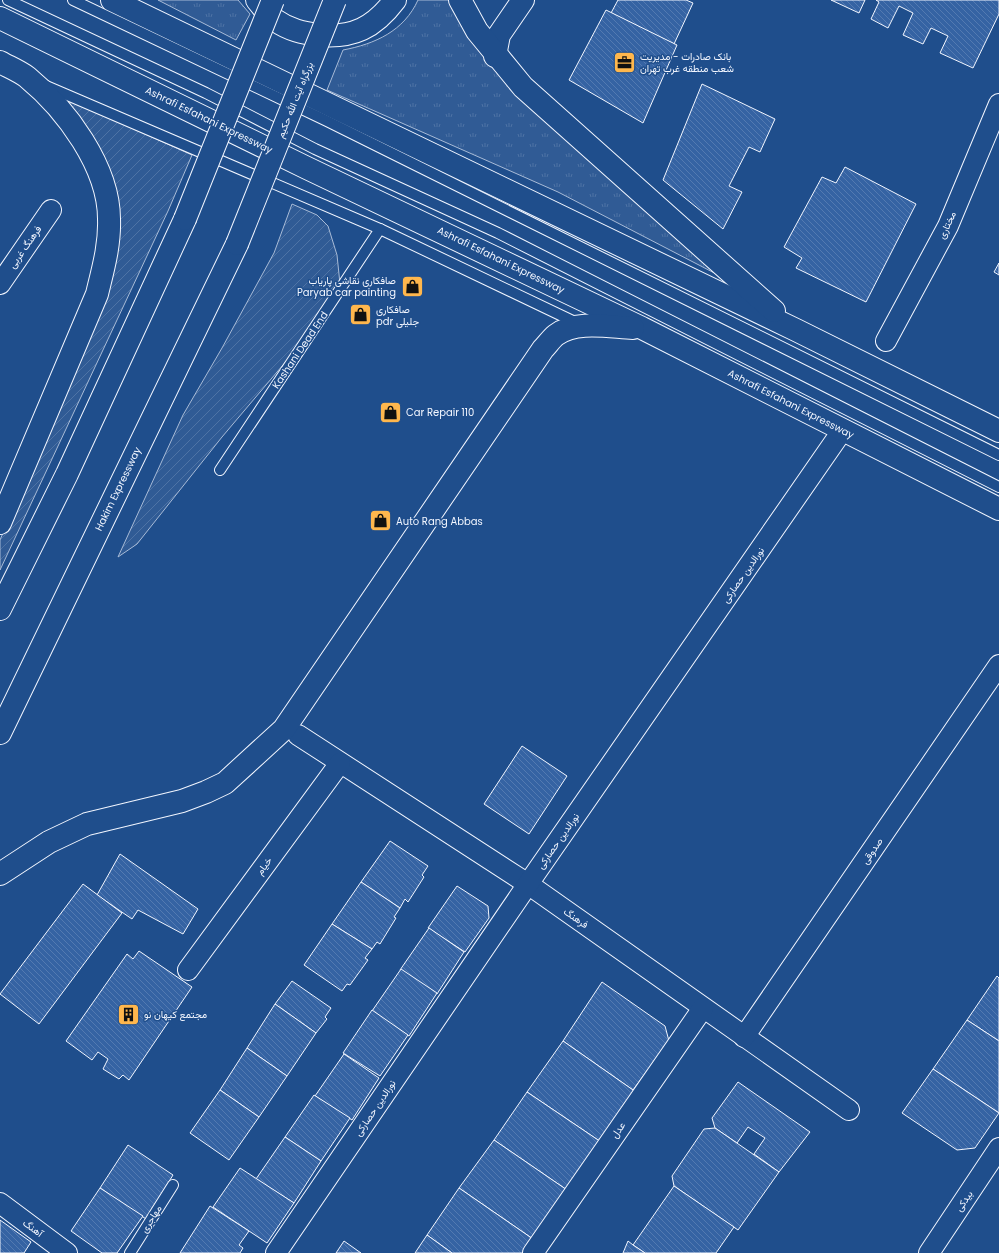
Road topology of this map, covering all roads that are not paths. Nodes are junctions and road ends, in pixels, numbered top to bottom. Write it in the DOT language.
graph roads {
  1 [pos="8,0"];
  2 [pos="73,0"];
  3 [pos="112,0"];
  4 [pos="257,0"];
  5 [pos="273,0"];
  6 [pos="335,0"];
  7 [pos="395,0"];
  8 [pos="460,0"];
  9 [pos="523,0"];
  10 [pos="0,18"];
  11 [pos="496,56"];
  12 [pos="0,62"];
  13 [pos="26,77"];
  14 [pos="999,104"];
  15 [pos="50,210"];
  16 [pos="380,230"];
  17 [pos="237,244"];
  18 [pos="0,284"];
  19 [pos="584,327"];
  20 [pos="642,328"];
  21 [pos="796,330"];
  22 [pos="886,341"];
  23 [pos="842,431"];
  24 [pos="999,431"];
  25 [pos="999,455"];
  26 [pos="220,470"];
  27 [pos="999,487"];
  28 [pos="999,509"];
  29 [pos="0,523"];
  30 [pos="0,608"];
  31 [pos="999,665"];
  32 [pos="0,733"];
  33 [pos="298,735"];
  34 [pos="340,763"];
  35 [pos="0,874"];
  36 [pos="528,884"];
  37 [pos="188,970"];
  38 [pos="703,1008"];
  39 [pos="744,1036"];
  40 [pos="849,1110"];
  41 [pos="999,1148"];
  42 [pos="173,1185"];
  43 [pos="0,1202"];
  44 [pos="933,1251"];
  45 [pos="67,1253"];
  46 [pos="130,1253"];
  47 [pos="276,1253"];
  48 [pos="533,1253"];
  1 -- 27 [label="lane"];
  2 -- 25 [label="lane"];
  3 -- 21 [label="main road"];
  4 -- 7 [label="main road"];
  5 -- 30 [label="main road, bridge"];
  6 -- 17 [label="main road, بزرگراه آیت الله حکیم, bridge"];
  8 -- 11 [label="main road"];
  9 -- 11 [label="main road"];
  10 -- 20 [label="main road, Ashrafi Esfahani Expressway"];
  11 -- 21 [label="main road"];
  12 -- 13 [label="main road"];
  13 -- 16 [label="lane"];
  13 -- 29 [label="main road"];
  14 -- 22 [label="street, مختاری"];
  15 -- 18 [label="street, فرهنگ غربی"];
  16 -- 19 [label="lane"];
  16 -- 26 [label="lane, Kashani Dead End"];
  17 -- 32 [label="main road, Hakim Expressway"];
  19 -- 20 [label="main road"];
  19 -- 35 [label="main road"];
  20 -- 23 [label="main road, Ashrafi Esfahani Expressway"];
  21 -- 24 [label="main road"];
  23 -- 28 [label="main road, Ashrafi Esfahani Expressway"];
  23 -- 36 [label="street, نورالدین حصارکی"];
  31 -- 39 [label="street, صدوقی"];
  33 -- 34 [label="street, فرهنگ"];
  34 -- 36 [label="street, فرهنگ"];
  34 -- 37 [label="street, خیام"];
  36 -- 38 [label="street, فرهنگ"];
  36 -- 47 [label="street, نورالدین حصارکی"];
  38 -- 39 [label="street, فرهنگ"];
  38 -- 48 [label="street, عدل"];
  39 -- 40 [label="street, فرهنگ"];
  41 -- 44 [label="street, بیدکی"];
  42 -- 46 [label="lane, مهاجری"];
  43 -- 45 [label="street, آهنگ"];
}
